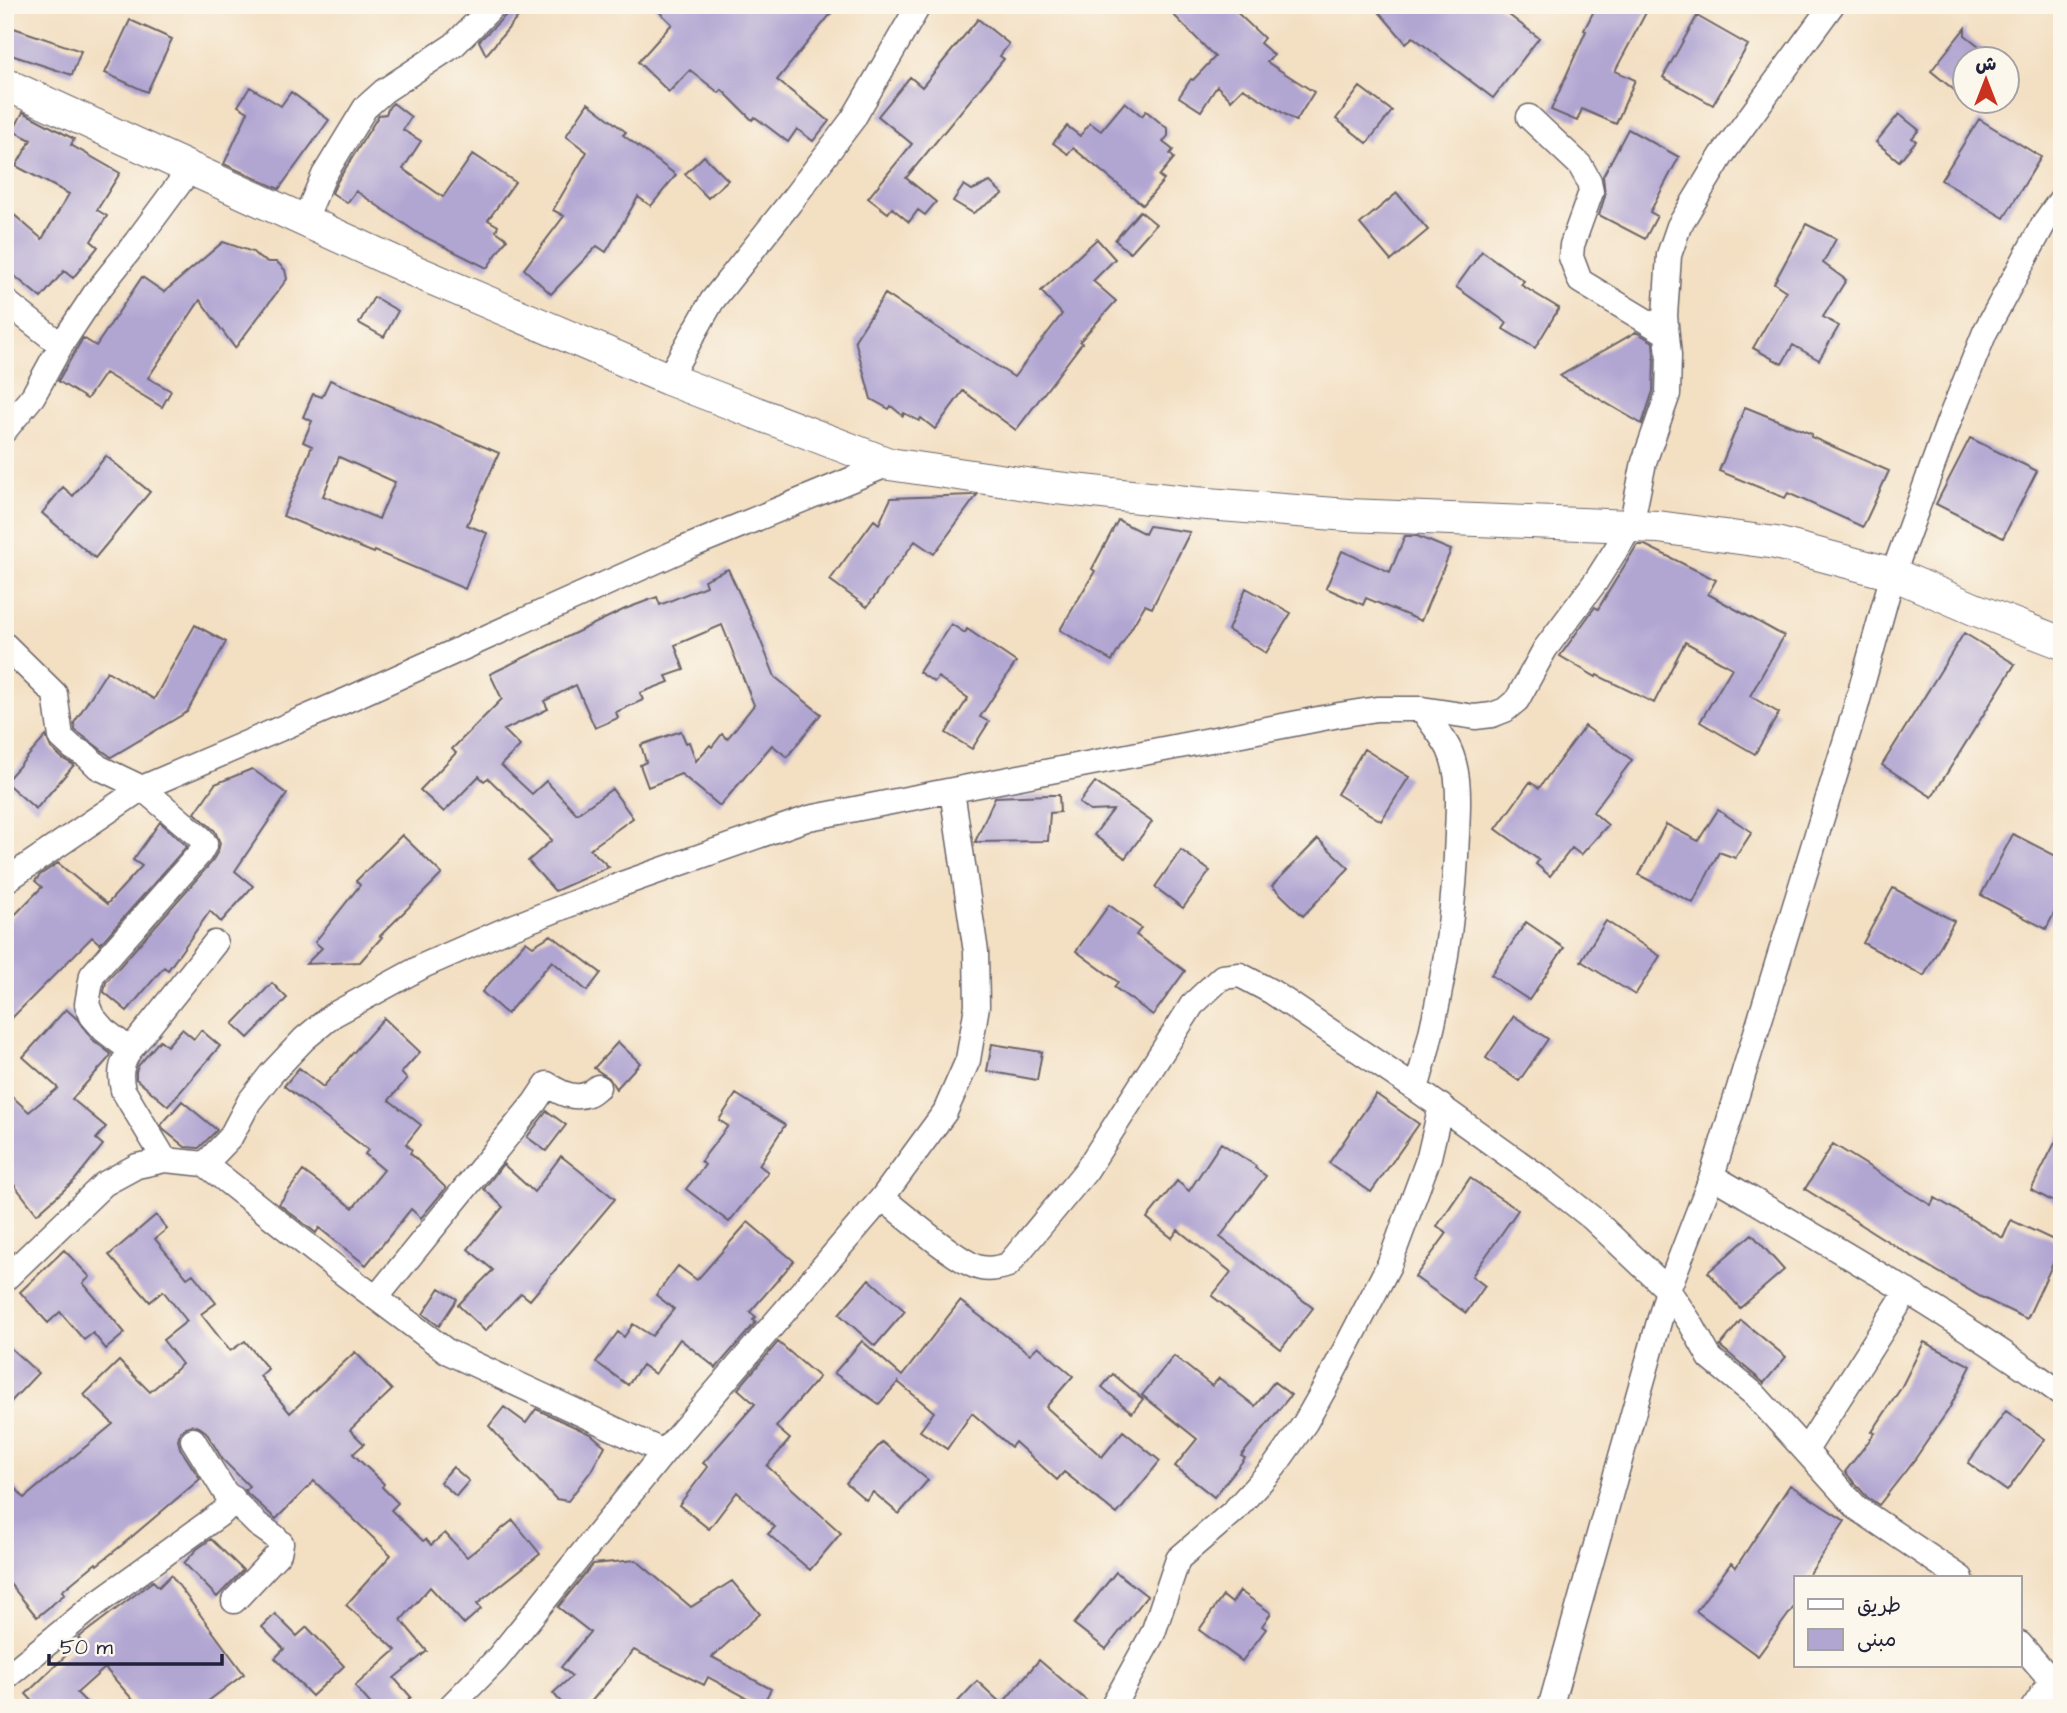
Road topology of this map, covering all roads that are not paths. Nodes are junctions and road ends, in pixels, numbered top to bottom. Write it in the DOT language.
graph roads {
  1 [pos="494,5"];
  2 [pos="919,5"];
  3 [pos="1832,5"];
  4 [pos="5,84"];
  5 [pos="1529,117"];
  6 [pos="190,169"];
  7 [pos="2062,198"];
  8 [pos="304,219"];
  9 [pos="5,301"];
  10 [pos="1666,333"];
  11 [pos="61,345"];
  12 [pos="668,379"];
  13 [pos="5,430"];
  14 [pos="889,464"];
  15 [pos="1631,526"];
  16 [pos="1893,574"];
  17 [pos="2062,643"];
  18 [pos="5,645"];
  19 [pos="1422,709"];
  20 [pos="142,789"];
  21 [pos="951,791"];
  22 [pos="5,881"];
  23 [pos="215,943"];
  24 [pos="130,1050"];
  25 [pos="598,1087"];
  26 [pos="1416,1089"];
  27 [pos="1441,1105"];
  28 [pos="165,1160"];
  29 [pos="205,1164"];
  30 [pos="1712,1176"];
  31 [pos="882,1198"];
  32 [pos="5,1279"];
  33 [pos="1668,1290"];
  34 [pos="1907,1291"];
  35 [pos="376,1298"];
  36 [pos="2062,1394"];
  37 [pos="193,1440"];
  38 [pos="1806,1450"];
  39 [pos="664,1452"];
  40 [pos="233,1498"];
  41 [pos="1958,1576"];
  42 [pos="234,1601"];
  43 [pos="2022,1646"];
  44 [pos="5,1678"];
  45 [pos="2057,1686"];
  46 [pos="449,1708"];
  47 [pos="1114,1708"];
  48 [pos="1550,1708"];
  49 [pos="2034,1708"];
  1 -- 8 [label="street"];
  2 -- 12 [label="street"];
  3 -- 10 [label="street"];
  4 -- 6 [label="street"];
  5 -- 10 [label="street"];
  6 -- 8 [label="street"];
  6 -- 11 [label="street"];
  7 -- 16 [label="street"];
  8 -- 12 [label="street"];
  9 -- 11 [label="street"];
  10 -- 15 [label="street"];
  11 -- 13 [label="street"];
  12 -- 14 [label="street"];
  14 -- 15 [label="street"];
  14 -- 20 [label="street"];
  15 -- 16 [label="street"];
  15 -- 19 [label="street"];
  16 -- 17 [label="street"];
  16 -- 30 [label="street"];
  18 -- 20 [label="street"];
  19 -- 21 [label="street"];
  19 -- 26 [label="street"];
  20 -- 22 [label="street"];
  20 -- 24 [label="street"];
  21 -- 29 [label="street"];
  21 -- 31 [label="street"];
  23 -- 24 [label="street"];
  24 -- 28 [label="street"];
  25 -- 35 [label="street"];
  26 -- 27 [label="street"];
  26 -- 31 [label="street"];
  27 -- 33 [label="street"];
  27 -- 47 [label="street"];
  28 -- 29 [label="street"];
  28 -- 32 [label="street"];
  29 -- 35 [label="street"];
  30 -- 33 [label="street"];
  30 -- 34 [label="street"];
  31 -- 39 [label="street"];
  33 -- 38 [label="street"];
  33 -- 48 [label="street"];
  34 -- 36 [label="street"];
  34 -- 38 [label="street"];
  35 -- 39 [label="street"];
  37 -- 40 [label="street"];
  38 -- 41 [label="street"];
  39 -- 46 [label="street"];
  40 -- 42 [label="street"];
  40 -- 44 [label="street"];
  43 -- 45 [label="street"];
  45 -- 49 [label="street"];
}
